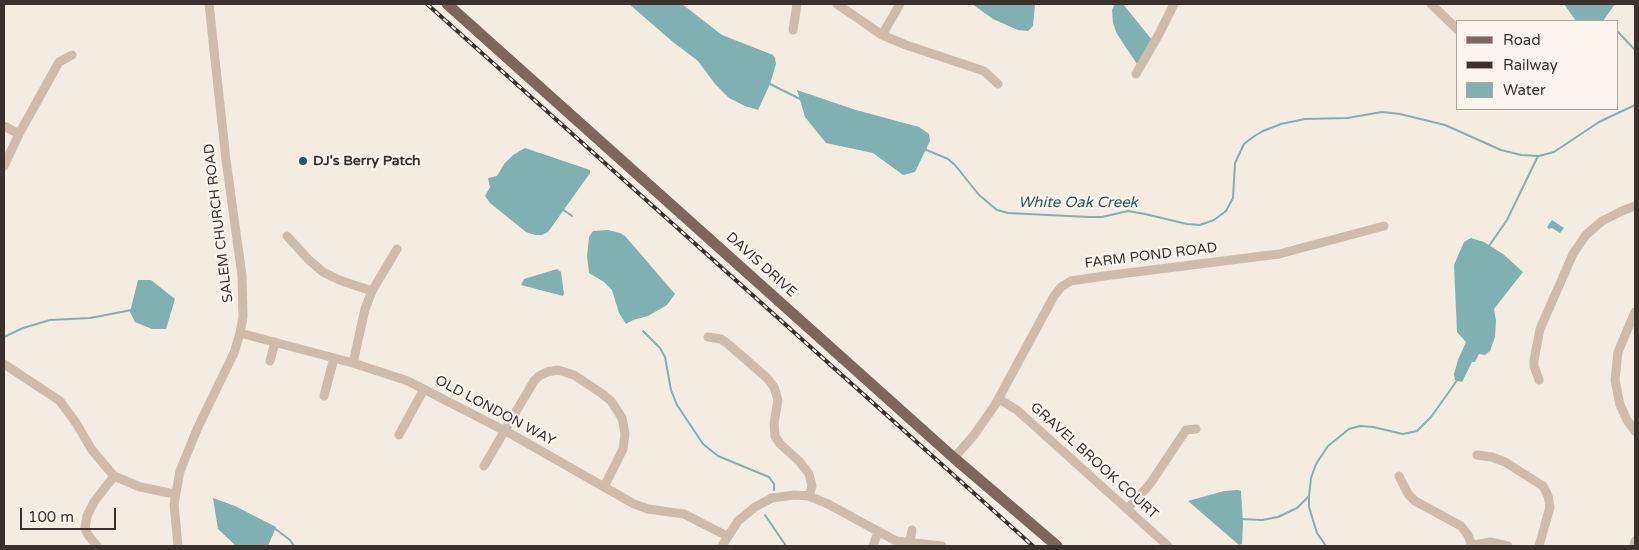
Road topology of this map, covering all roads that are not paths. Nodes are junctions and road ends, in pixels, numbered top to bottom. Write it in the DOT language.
graph roads {
  1 [pos="209,4"];
  2 [pos="447,4"];
  3 [pos="797,4"];
  4 [pos="837,4"];
  5 [pos="900,4"];
  6 [pos="1174,4"];
  7 [pos="1432,4"];
  8 [pos="1456,28"];
  9 [pos="793,30"];
  10 [pos="882,35"];
  11 [pos="72,55"];
  12 [pos="1136,74"];
  13 [pos="998,84"];
  14 [pos="4,126"];
  15 [pos="19,134"];
  16 [pos="4,166"];
  17 [pos="1635,206"];
  18 [pos="1384,226"];
  19 [pos="287,236"];
  20 [pos="397,249"];
  21 [pos="372,291"];
  22 [pos="1635,312"];
  23 [pos="240,333"];
  24 [pos="708,337"];
  25 [pos="275,342"];
  26 [pos="334,358"];
  27 [pos="270,362"];
  28 [pos="354,363"];
  29 [pos="4,364"];
  30 [pos="1539,380"];
  31 [pos="424,389"];
  32 [pos="324,396"];
  33 [pos="999,399"];
  34 [pos="1196,429"];
  35 [pos="505,430"];
  36 [pos="1635,431"];
  37 [pos="398,435"];
  38 [pos="1477,455"];
  39 [pos="954,458"];
  40 [pos="484,466"];
  41 [pos="114,476"];
  42 [pos="1399,476"];
  43 [pos="604,487"];
  44 [pos="175,494"];
  45 [pos="809,496"];
  46 [pos="1127,509"];
  47 [pos="912,530"];
  48 [pos="878,532"];
  49 [pos="727,536"];
  50 [pos="1635,541"];
  51 [pos="909,544"];
  52 [pos="97,546"];
  53 [pos="178,546"];
  54 [pos="722,546"];
  55 [pos="872,546"];
  56 [pos="942,546"];
  57 [pos="1057,546"];
  58 [pos="1168,546"];
  59 [pos="1471,546"];
  60 [pos="1508,546"];
  61 [pos="1540,546"];
  62 [pos="1634,546"];
  1 -- 23 [label="street, SALEM CHURCH ROAD"];
  2 -- 39 [label="main road, DAVIS DRIVE"];
  3 -- 9 [label="street"];
  4 -- 10 [label="street"];
  5 -- 10 [label="street"];
  6 -- 12 [label="street"];
  7 -- 8 [label="street"];
  10 -- 13 [label="street"];
  11 -- 15 [label="street"];
  14 -- 15 [label="street"];
  15 -- 16 [label="street"];
  17 -- 30 [label="street"];
  18 -- 33 [label="street, FARM POND ROAD"];
  19 -- 21 [label="street"];
  20 -- 21 [label="street"];
  21 -- 28 [label="street"];
  22 -- 36 [label="street"];
  23 -- 25 [label="street, OLD LONDON WAY"];
  23 -- 44 [label="street, SALEM CHURCH ROAD"];
  24 -- 45 [label="street"];
  25 -- 26 [label="street, OLD LONDON WAY"];
  25 -- 27 [label="street"];
  26 -- 28 [label="street, OLD LONDON WAY"];
  26 -- 32 [label="street"];
  28 -- 31 [label="street, OLD LONDON WAY"];
  29 -- 41 [label="street"];
  31 -- 35 [label="street, OLD LONDON WAY"];
  31 -- 37 [label="street"];
  33 -- 39 [label="street, FARM POND ROAD"];
  33 -- 46 [label="street, GRAVEL BROOK COURT"];
  34 -- 46 [label="street"];
  35 -- 40 [label="street"];
  35 -- 43 [label="street, OLD LONDON WAY"];
  35 -- 43 [label="street"];
  38 -- 61 [label="street"];
  39 -- 57 [label="main road, DAVIS DRIVE"];
  41 -- 44 [label="street"];
  41 -- 52 [label="street"];
  42 -- 59 [label="street"];
  43 -- 49 [label="street, OLD LONDON WAY"];
  44 -- 53 [label="street, SALEM CHURCH ROAD"];
  45 -- 48 [label="street"];
  45 -- 49 [label="street"];
  46 -- 58 [label="street, GRAVEL BROOK COURT"];
  47 -- 51 [label="street"];
  48 -- 51 [label="street"];
  48 -- 55 [label="street"];
  49 -- 54 [label="street"];
  50 -- 62 [label="street"];
  51 -- 56 [label="street"];
  59 -- 60 [label="street"];
}
